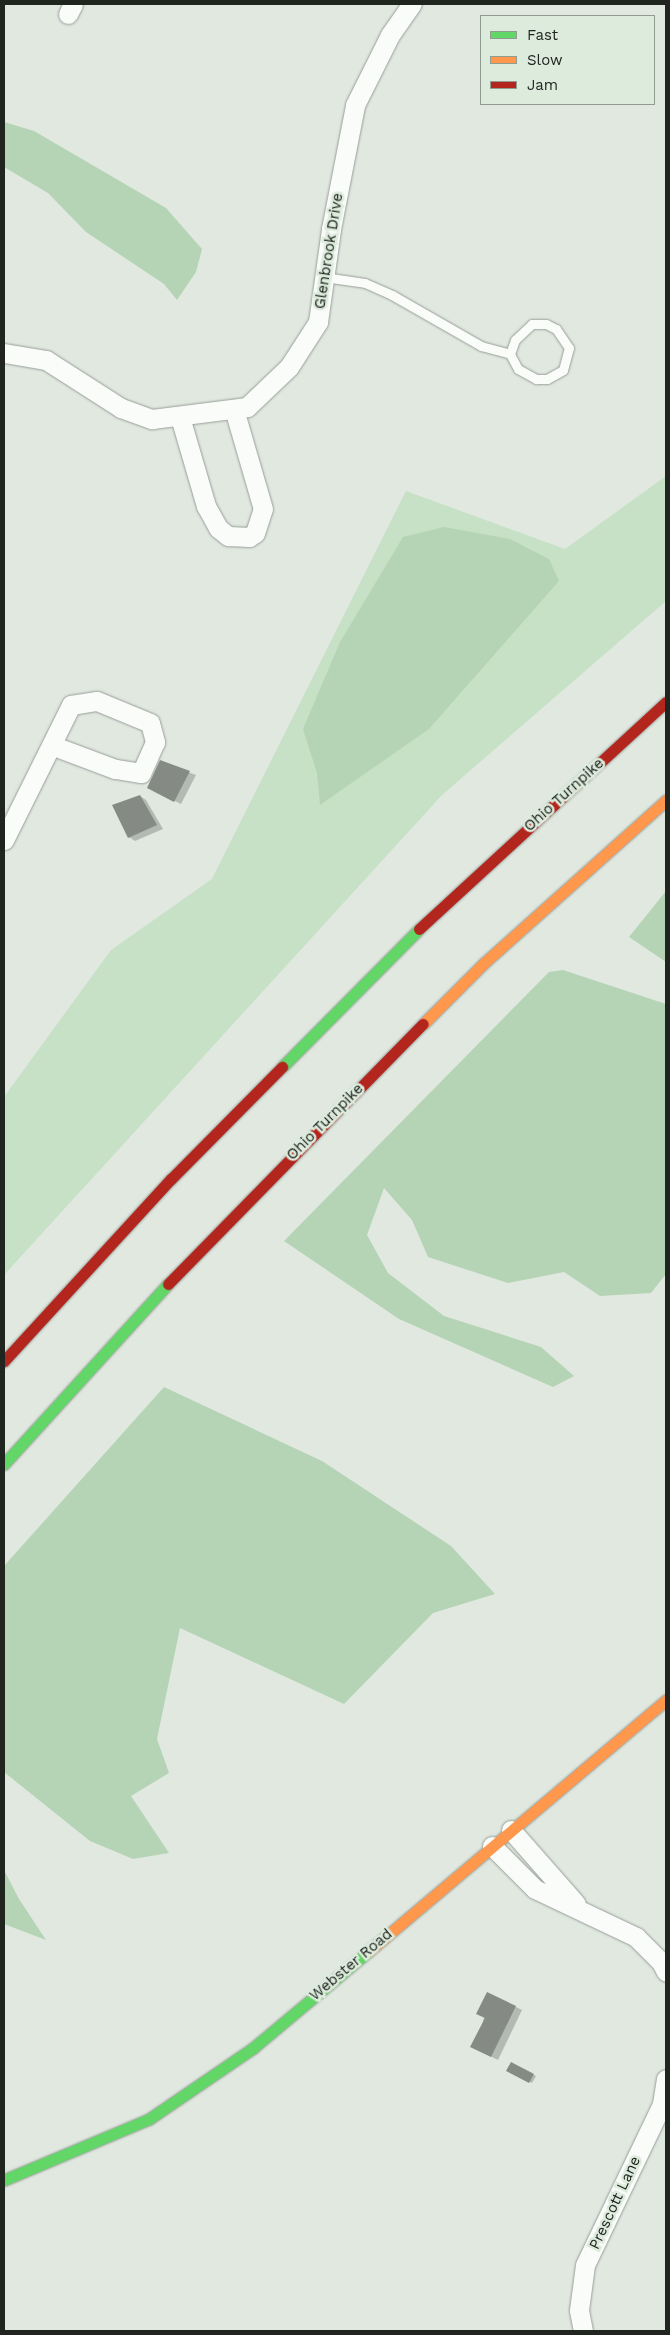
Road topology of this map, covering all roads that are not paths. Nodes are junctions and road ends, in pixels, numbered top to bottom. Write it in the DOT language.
graph roads {
  1 [pos="412,4"];
  2 [pos="324,277"];
  3 [pos="4,353"];
  4 [pos="510,354"];
  5 [pos="234,409"];
  6 [pos="180,417"];
  7 [pos="666,702"];
  8 [pos="51,746"];
  9 [pos="666,800"];
  10 [pos="4,840"];
  11 [pos="4,1361"];
  12 [pos="4,1464"];
  13 [pos="666,1700"];
  14 [pos="511,1830"];
  15 [pos="492,1846"];
  16 [pos="583,1910"];
  17 [pos="666,1972"];
  18 [pos="666,2079"];
  19 [pos="4,2180"];
  20 [pos="583,2331"];
  1 -- 2 [label="street, Glenbrook Drive"];
  2 -- 4 [label="lane"];
  2 -- 5 [label="street, Glenbrook Drive"];
  3 -- 6 [label="street, Glenbrook Drive"];
  4 -- 4 [label="lane"];
  5 -- 6 [label="street, Glenbrook Drive"];
  5 -- 6 [label="street"];
  7 -- 11 [label="main road, Ohio Turnpike"];
  8 -- 8 [label="street"];
  8 -- 10 [label="street"];
  9 -- 12 [label="main road, Ohio Turnpike"];
  13 -- 14 [label="main road, Webster Road"];
  14 -- 15 [label="main road, Webster Road"];
  14 -- 16 [label="street"];
  15 -- 16 [label="street"];
  15 -- 19 [label="main road, Webster Road"];
  16 -- 17 [label="street"];
  18 -- 20 [label="street, Prescott Lane"];
}
